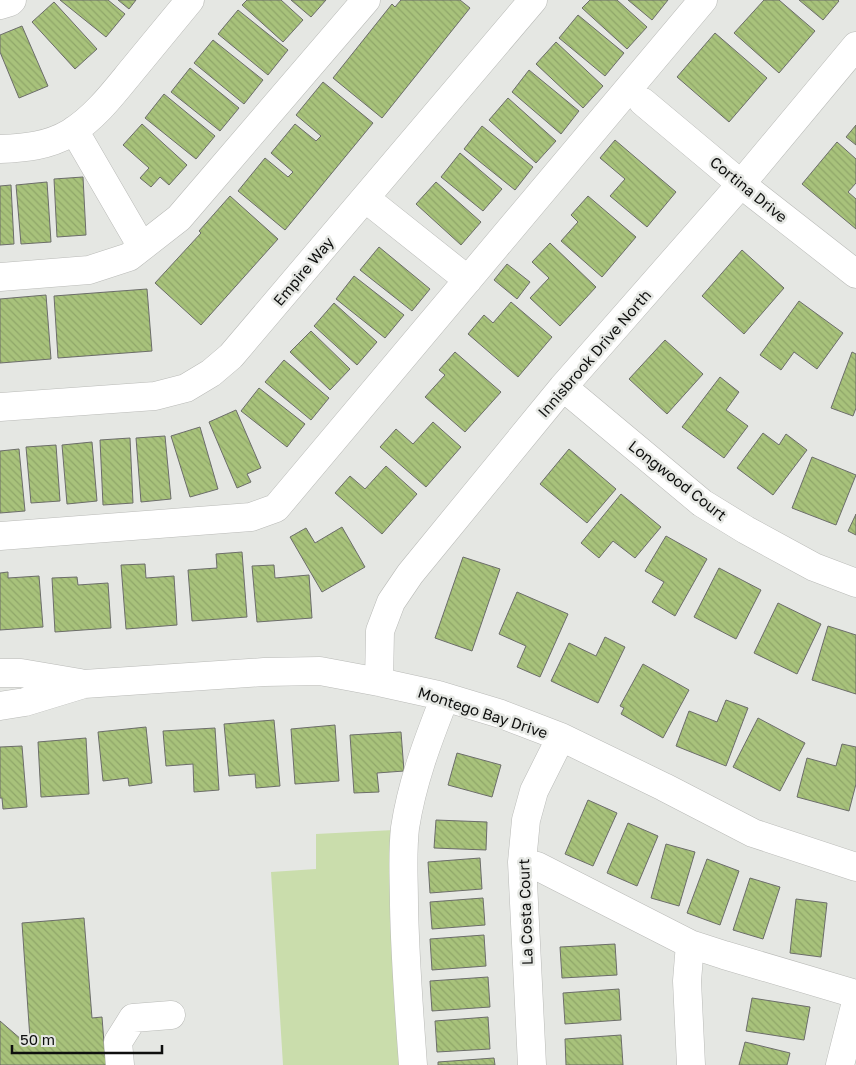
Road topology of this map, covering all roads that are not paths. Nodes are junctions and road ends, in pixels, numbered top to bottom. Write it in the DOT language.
graph roads {
  1 [pos="12,0"];
  2 [pos="190,0"];
  3 [pos="366,0"];
  4 [pos="533,0"];
  5 [pos="703,0"];
  6 [pos="0,5"];
  7 [pos="856,46"];
  8 [pos="643,102"];
  9 [pos="74,130"];
  10 [pos="0,149"];
  11 [pos="741,184"];
  12 [pos="365,198"];
  13 [pos="142,247"];
  14 [pos="856,274"];
  15 [pos="0,277"];
  16 [pos="468,280"];
  17 [pos="563,387"];
  18 [pos="0,407"];
  19 [pos="0,536"];
  20 [pos="856,583"];
  21 [pos="0,673"];
  22 [pos="379,682"];
  23 [pos="84,684"];
  24 [pos="444,697"];
  25 [pos="0,706"];
  26 [pos="561,737"];
  27 [pos="522,862"];
  28 [pos="856,867"];
  29 [pos="690,944"];
  30 [pos="856,1002"];
  31 [pos="171,1015"];
  32 [pos="120,1065"];
  33 [pos="413,1065"];
  34 [pos="532,1065"];
  35 [pos="691,1065"];
  36 [pos="840,1065"];
  1 -- 6 [label="street"];
  2 -- 9 [label="street"];
  3 -- 13 [label="street"];
  4 -- 12 [label="street, Empire Way"];
  5 -- 16 [label="street"];
  7 -- 11 [label="street, Innisbrook Drive North"];
  8 -- 11 [label="street, Cortina Drive"];
  9 -- 10 [label="street"];
  9 -- 13 [label="street"];
  11 -- 14 [label="street, Cortina Drive"];
  11 -- 17 [label="street, Innisbrook Drive North"];
  12 -- 16 [label="street"];
  12 -- 18 [label="street, Empire Way"];
  13 -- 15 [label="street"];
  16 -- 19 [label="street"];
  17 -- 20 [label="street, Longwood Court"];
  17 -- 22 [label="street, Innisbrook Drive North"];
  21 -- 23 [label="street, Montego Bay Drive"];
  22 -- 23 [label="street, Montego Bay Drive"];
  22 -- 24 [label="street, Montego Bay Drive"];
  23 -- 25 [label="street, Montego Bay Drive"];
  24 -- 26 [label="street, Montego Bay Drive"];
  24 -- 33 [label="street"];
  26 -- 27 [label="street, La Costa Court"];
  26 -- 28 [label="street, Montego Bay Drive"];
  27 -- 29 [label="street"];
  27 -- 34 [label="street, La Costa Court"];
  29 -- 30 [label="street"];
  29 -- 35 [label="street"];
  30 -- 36 [label="street"];
  31 -- 32 [label="street"];
}
